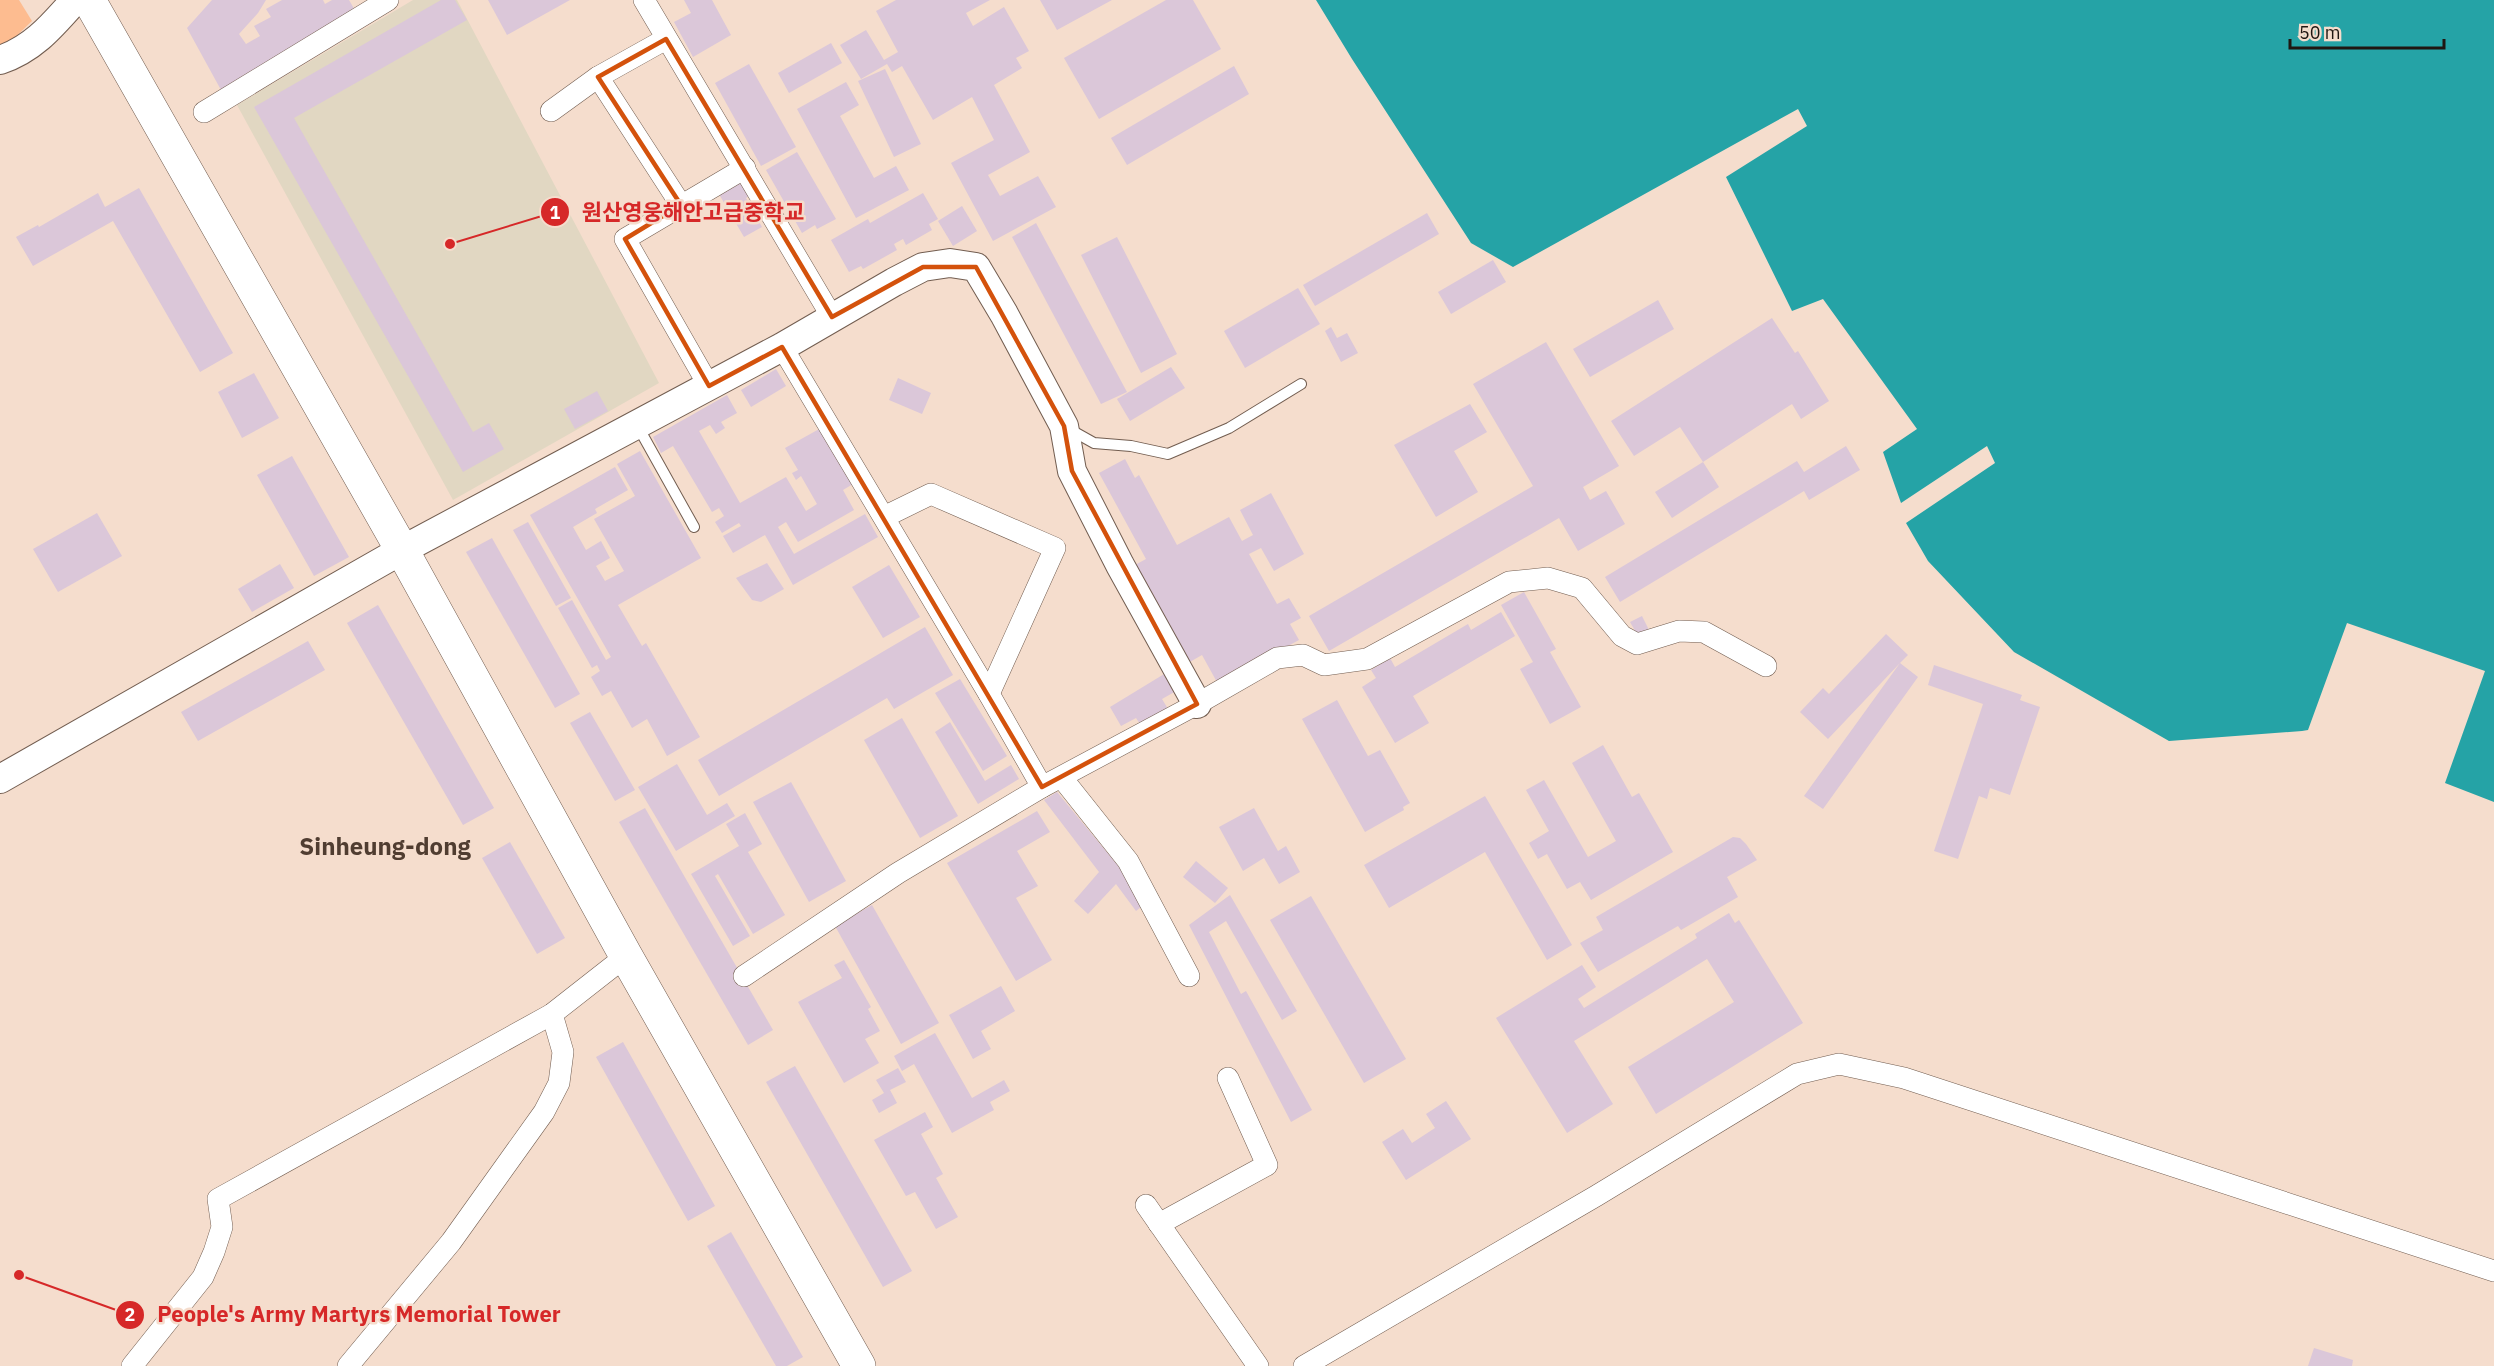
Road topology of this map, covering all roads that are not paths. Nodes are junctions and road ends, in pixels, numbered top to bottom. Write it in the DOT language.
graph roads {
  1 [pos="75,0"];
  2 [pos="89,0"];
  3 [pos="388,0"];
  4 [pos="644,0"];
  5 [pos="666,39"];
  6 [pos="0,60"];
  7 [pos="598,77"];
  8 [pos="551,111"];
  9 [pos="204,112"];
  10 [pos="745,168"];
  11 [pos="681,205"];
  12 [pos="832,317"];
  13 [pos="782,347"];
  14 [pos="1301,384"];
  15 [pos="709,386"];
  16 [pos="637,425"];
  17 [pos="1064,426"];
  18 [pos="884,517"];
  19 [pos="694,527"];
  20 [pos="402,550"];
  21 [pos="1766,666"];
  22 [pos="990,694"];
  23 [pos="1197,704"];
  24 [pos="1062,778"];
  25 [pos="0,779"];
  26 [pos="1042,788"];
  27 [pos="626,956"];
  28 [pos="744,976"];
  29 [pos="1189,976"];
  30 [pos="552,1014"];
  31 [pos="1228,1078"];
  32 [pos="1146,1204"];
  33 [pos="1159,1224"];
  34 [pos="2494,1271"];
  35 [pos="132,1366"];
  36 [pos="348,1366"];
  37 [pos="859,1366"];
  38 [pos="1258,1366"];
  39 [pos="1305,1366"];
  1 -- 6 [label="street"];
  2 -- 20 [label="highway"];
  3 -- 9 [label="street"];
  4 -- 5 [label="street"];
  5 -- 7 [label="street"];
  5 -- 10 [label="street"];
  7 -- 8 [label="street"];
  7 -- 11 [label="street"];
  10 -- 11 [label="street"];
  10 -- 12 [label="street"];
  11 -- 15 [label="street"];
  12 -- 13 [label="street"];
  12 -- 17 [label="street"];
  13 -- 15 [label="street"];
  13 -- 18 [label="street"];
  14 -- 17 [label="lane"];
  15 -- 16 [label="street"];
  16 -- 19 [label="lane"];
  16 -- 20 [label="street"];
  17 -- 23 [label="street"];
  18 -- 22 [label="street"];
  18 -- 22 [label="street"];
  20 -- 25 [label="street"];
  20 -- 27 [label="highway"];
  21 -- 23 [label="street"];
  22 -- 26 [label="street"];
  23 -- 24 [label="street"];
  24 -- 26 [label="street"];
  24 -- 29 [label="street"];
  26 -- 28 [label="street"];
  27 -- 30 [label="street"];
  27 -- 37 [label="highway"];
  30 -- 35 [label="street"];
  30 -- 36 [label="street"];
  31 -- 33 [label="street"];
  32 -- 33 [label="street"];
  33 -- 38 [label="street"];
  34 -- 39 [label="street"];
}
